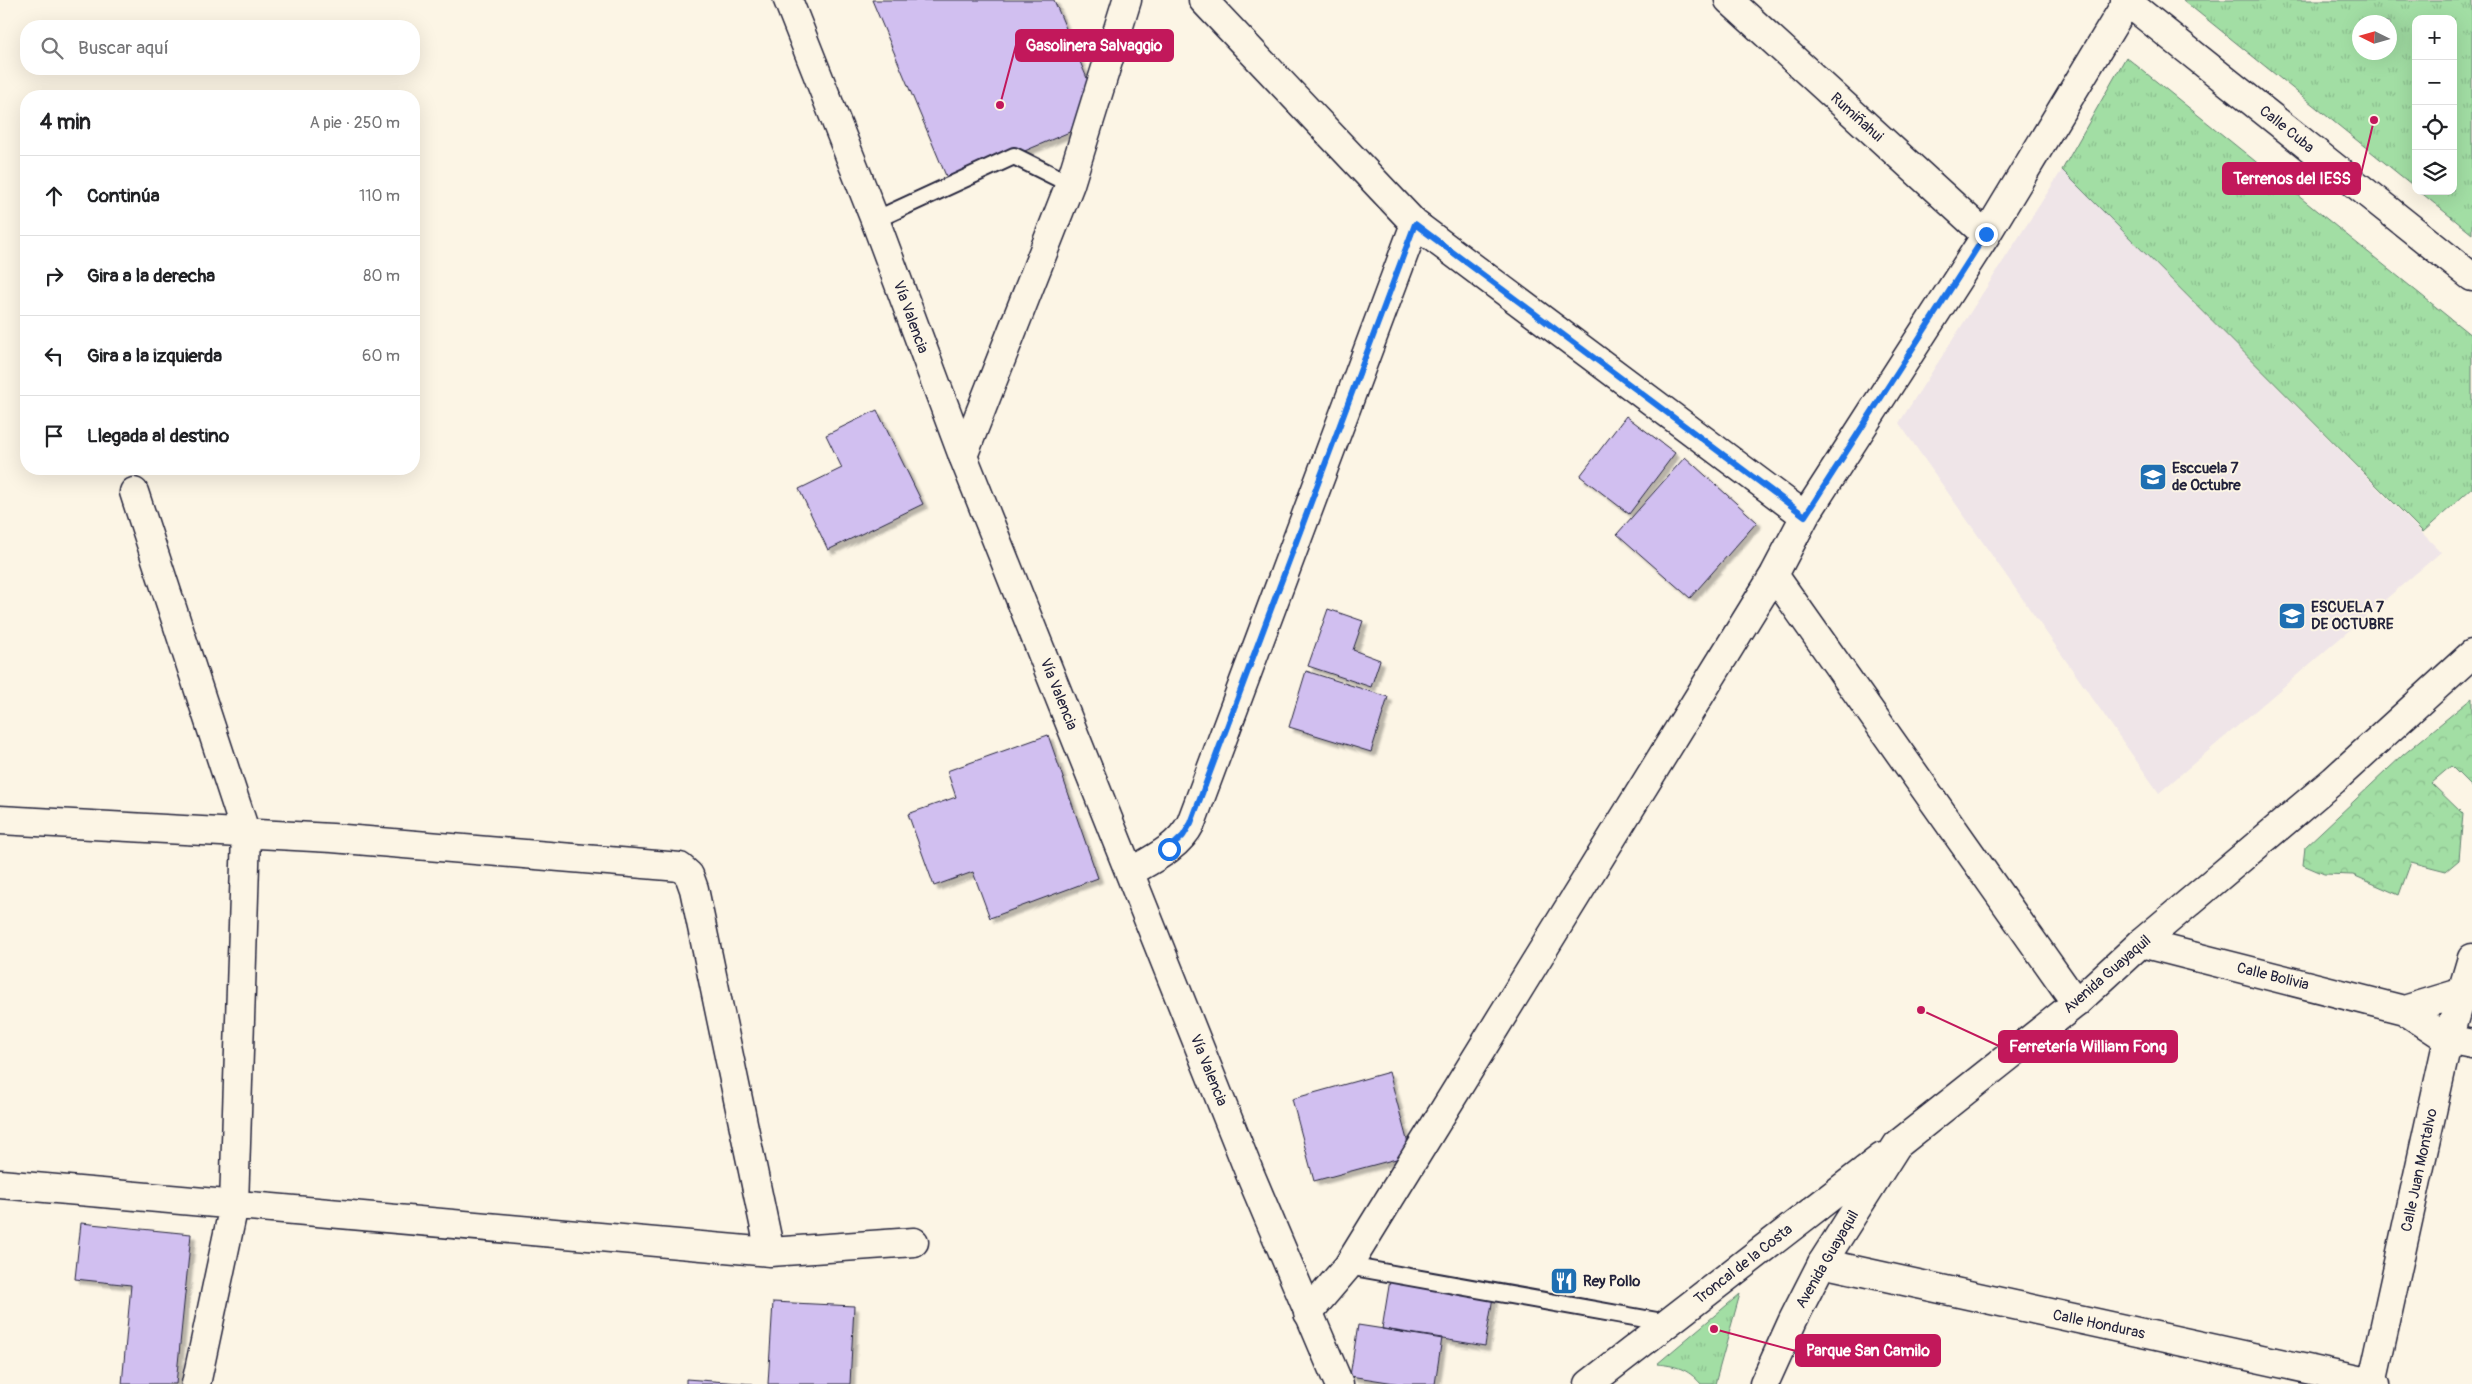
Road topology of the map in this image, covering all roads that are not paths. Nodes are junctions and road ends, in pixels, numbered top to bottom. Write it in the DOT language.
graph roads {
  1 [pos="788,0"];
  2 [pos="1127,0"];
  3 [pos="1203,0"];
  4 [pos="1729,0"];
  5 [pos="2127,0"];
  6 [pos="1070,184"];
  7 [pos="876,220"];
  8 [pos="1415,224"];
  9 [pos="1986,234"];
  10 [pos="2472,276"];
  11 [pos="963,456"];
  12 [pos="134,492"];
  13 [pos="1805,516"];
  14 [pos="1774,575"];
  15 [pos="2472,654"];
  16 [pos="0,820"];
  17 [pos="246,834"];
  18 [pos="1130,872"];
  19 [pos="2141,943"];
  20 [pos="2472,958"];
  21 [pos="2466,994"];
  22 [pos="2076,1003"];
  23 [pos="2404,1010"];
  24 [pos="2460,1041"];
  25 [pos="1897,1145"];
  26 [pos="0,1184"];
  27 [pos="234,1205"];
  28 [pos="914,1242"];
  29 [pos="770,1252"];
  30 [pos="1822,1263"];
  31 [pos="1348,1266"];
  32 [pos="1308,1313"];
  33 [pos="1668,1323"];
  34 [pos="196,1384"];
  35 [pos="1339,1384"];
  36 [pos="1589,1384"];
  37 [pos="1764,1384"];
  38 [pos="2373,1384"];
  1 -- 7 [label="main road, Vía Valencia"];
  2 -- 6 [label="main road"];
  3 -- 8 [label="main road"];
  4 -- 9 [label="main road, Rumiñahui"];
  5 -- 9 [label="main road"];
  5 -- 10 [label="main road, Calle Cuba"];
  6 -- 7 [label="lane"];
  6 -- 11 [label="main road"];
  7 -- 11 [label="main road, Vía Valencia"];
  8 -- 13 [label="main road"];
  8 -- 18 [label="main road"];
  9 -- 13 [label="main road"];
  11 -- 18 [label="main road, Vía Valencia"];
  12 -- 17 [label="main road"];
  13 -- 14 [label="main road"];
  14 -- 22 [label="main road"];
  14 -- 31 [label="main road"];
  15 -- 19 [label="main road, Avenida Guayaquil"];
  16 -- 17 [label="main road"];
  17 -- 27 [label="main road"];
  17 -- 29 [label="main road"];
  18 -- 32 [label="main road, Vía Valencia"];
  19 -- 22 [label="main road, Avenida Guayaquil"];
  19 -- 23 [label="main road, Calle Bolivia"];
  20 -- 21 [label="main road, Calle Juan Montalvo"];
  21 -- 23 [label="main road"];
  21 -- 24 [label="main road, Calle Juan Montalvo"];
  22 -- 25 [label="main road, Avenida Guayaquil"];
  23 -- 24 [label="main road, Calle Bolivia"];
  24 -- 38 [label="main road, Calle Juan Montalvo"];
  25 -- 30 [label="main road, Avenida Guayaquil"];
  25 -- 33 [label="main road, Troncal de la Costa"];
  26 -- 27 [label="main road"];
  27 -- 29 [label="main road"];
  27 -- 34 [label="main road"];
  28 -- 29 [label="main road"];
  30 -- 37 [label="main road, Avenida Guayaquil"];
  30 -- 38 [label="main road, Calle Honduras"];
  31 -- 32 [label="main road"];
  31 -- 33 [label="lane"];
  32 -- 35 [label="main road, Vía Valencia"];
  33 -- 36 [label="main road, Troncal de la Costa"];
}
